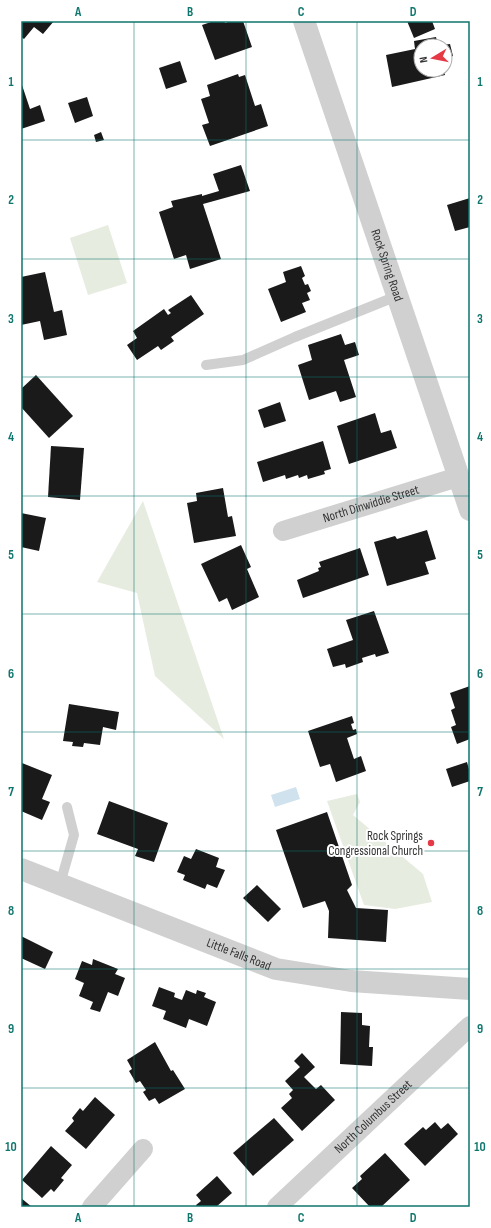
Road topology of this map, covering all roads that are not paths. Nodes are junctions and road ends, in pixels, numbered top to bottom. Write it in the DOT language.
graph roads {
  1 [pos="304,21"];
  2 [pos="397,296"];
  3 [pos="206,365"];
  4 [pos="458,477"];
  5 [pos="470,510"];
  6 [pos="284,531"];
  7 [pos="67,807"];
  8 [pos="21,869"];
  9 [pos="60,884"];
  10 [pos="470,989"];
  11 [pos="470,1026"];
  12 [pos="143,1149"];
  13 [pos="92,1207"];
  14 [pos="277,1207"];
  1 -- 2 [label="street, Rock Spring Road"];
  2 -- 3 [label="lane"];
  2 -- 4 [label="street, Rock Spring Road"];
  4 -- 5 [label="street, Rock Spring Road"];
  4 -- 6 [label="street, North Dinwiddie Street"];
  7 -- 9 [label="lane"];
  8 -- 9 [label="street, Little Falls Road"];
  9 -- 10 [label="street, Little Falls Road"];
  11 -- 14 [label="street, North Columbus Street"];
  12 -- 13 [label="street"];
}
